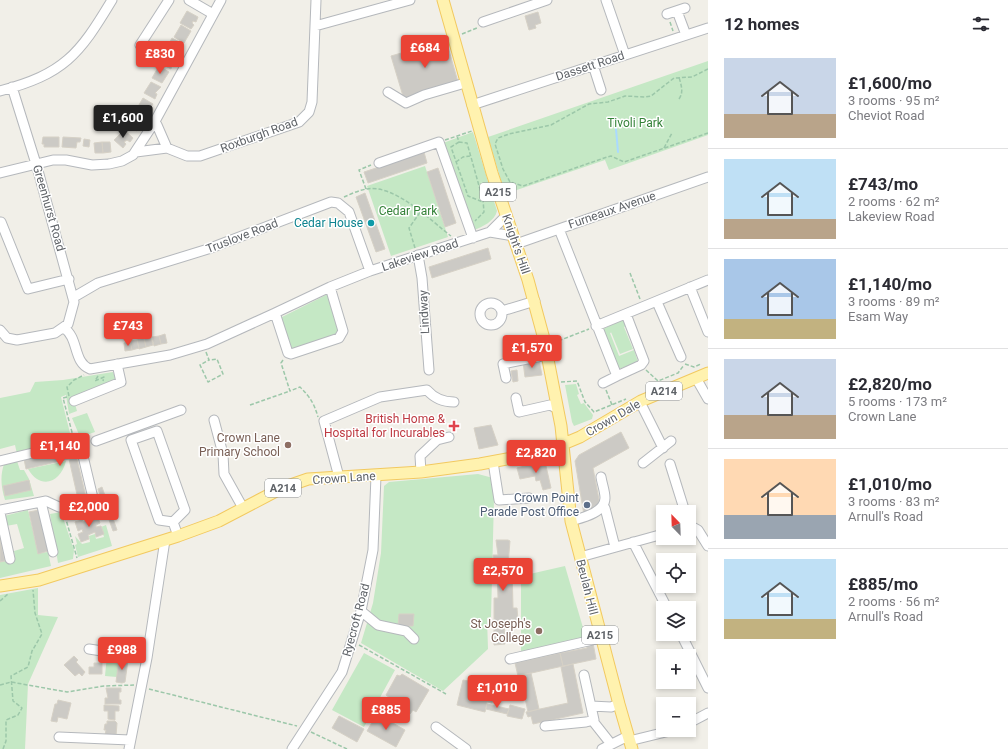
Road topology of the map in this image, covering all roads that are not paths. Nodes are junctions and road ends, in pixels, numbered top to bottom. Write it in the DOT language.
graph roads {
  1 [pos="112,0"];
  2 [pos="169,0"];
  3 [pos="189,0"];
  4 [pos="221,0"];
  5 [pos="316,0"];
  6 [pos="410,0"];
  7 [pos="444,0"];
  8 [pos="546,0"];
  9 [pos="606,0"];
  10 [pos="213,14"];
  11 [pos="667,14"];
  12 [pos="483,22"];
  13 [pos="315,26"];
  14 [pos="708,28"];
  15 [pos="686,35"];
  16 [pos="140,45"];
  17 [pos="625,55"];
  18 [pos="593,66"];
  19 [pos="465,83"];
  20 [pos="12,87"];
  21 [pos="601,90"];
  22 [pos="0,91"];
  23 [pos="388,92"];
  24 [pos="472,105"];
  25 [pos="154,123"];
  26 [pos="166,148"];
  27 [pos="136,152"];
  28 [pos="36,163"];
  29 [pos="379,163"];
  30 [pos="0,173"];
  31 [pos="708,177"];
  32 [pos="506,216"];
  33 [pos="1,222"];
  34 [pos="559,229"];
  35 [pos="490,232"];
  36 [pos="473,238"];
  37 [pos="515,240"];
  38 [pos="417,253"];
  39 [pos="370,271"];
  40 [pos="69,279"];
  41 [pos="708,280"];
  42 [pos="330,287"];
  43 [pos="690,288"];
  44 [pos="74,297"];
  45 [pos="535,302"];
  46 [pos="657,302"];
  47 [pos="502,311"];
  48 [pos="275,313"];
  49 [pos="626,314"];
  50 [pos="596,326"];
  51 [pos="64,328"];
  52 [pos="0,330"];
  53 [pos="708,332"];
  54 [pos="546,350"];
  55 [pos="682,357"];
  56 [pos="117,364"];
  57 [pos="429,370"];
  58 [pos="708,373"];
  59 [pos="617,376"];
  60 [pos="506,378"];
  61 [pos="696,378"];
  62 [pos="603,383"];
  63 [pos="516,398"];
  64 [pos="708,399"];
  65 [pos="74,401"];
  66 [pos="454,402"];
  67 [pos="640,402"];
  68 [pos="558,409"];
  69 [pos="181,410"];
  70 [pos="214,420"];
  71 [pos="153,421"];
  72 [pos="128,430"];
  73 [pos="157,431"];
  74 [pos="449,437"];
  75 [pos="96,440"];
  76 [pos="131,440"];
  77 [pos="671,441"];
  78 [pos="562,445"];
  79 [pos="663,448"];
  80 [pos="0,461"];
  81 [pos="493,462"];
  82 [pos="643,463"];
  83 [pos="670,464"];
  84 [pos="421,472"];
  85 [pos="376,476"];
  86 [pos="339,477"];
  87 [pos="601,477"];
  88 [pos="529,498"];
  89 [pos="43,501"];
  90 [pos="683,505"];
  91 [pos="243,508"];
  92 [pos="604,508"];
  93 [pos="0,511"];
  94 [pos="571,521"];
  95 [pos="173,522"];
  96 [pos="696,529"];
  97 [pos="178,536"];
  98 [pos="656,536"];
  99 [pos="165,540"];
  100 [pos="633,542"];
  101 [pos="708,546"];
  102 [pos="615,547"];
  103 [pos="53,552"];
  104 [pos="580,557"];
  105 [pos="10,559"];
  106 [pos="0,586"];
  107 [pos="663,601"];
  108 [pos="361,611"];
  109 [pos="601,638"];
  110 [pos="414,639"];
  111 [pos="684,641"];
  112 [pos="89,649"];
  113 [pos="147,658"];
  114 [pos="510,659"];
  115 [pos="584,675"];
  116 [pos="708,688"];
  117 [pos="619,704"];
  118 [pos="591,706"];
  119 [pos="708,713"];
  120 [pos="696,719"];
  121 [pos="592,720"];
  122 [pos="545,726"];
  123 [pos="436,728"];
  124 [pos="656,735"];
  125 [pos="59,737"];
  126 [pos="630,742"];
  127 [pos="129,744"];
  128 [pos="611,744"];
  129 [pos="292,749"];
  130 [pos="466,749"];
  131 [pos="602,749"];
  1 -- 20 [label="street"];
  2 -- 16 [label="street"];
  3 -- 10 [label="street"];
  4 -- 10 [label="street"];
  5 -- 13 [label="street, Roxburgh Road"];
  6 -- 13 [label="street"];
  7 -- 19 [label="main road, Knight's Hill / A215"];
  8 -- 12 [label="street"];
  9 -- 17 [label="street"];
  10 -- 25 [label="street"];
  11 -- 15 [label="street"];
  13 -- 26 [label="street, Roxburgh Road"];
  14 -- 15 [label="street, Dassett Road"];
  15 -- 17 [label="street, Dassett Road"];
  17 -- 18 [label="street, Dassett Road"];
  18 -- 21 [label="street"];
  18 -- 24 [label="street, Dassett Road"];
  19 -- 23 [label="street"];
  19 -- 24 [label="main road, Knight's Hill / A215"];
  20 -- 22 [label="street"];
  20 -- 28 [label="street, Greenhurst Road"];
  24 -- 32 [label="main road, Knight's Hill / A215"];
  25 -- 26 [label="street"];
  25 -- 27 [label="street"];
  26 -- 27 [label="street, Roxburgh Road"];
  27 -- 28 [label="street"];
  28 -- 30 [label="street"];
  28 -- 40 [label="street, Greenhurst Road"];
  29 -- 36 [label="street"];
  31 -- 34 [label="street, Furneaux Avenue"];
  32 -- 35 [label="street, Lakeview Road"];
  32 -- 37 [label="main road, Knight's Hill / A215"];
  33 -- 40 [label="street"];
  34 -- 37 [label="street, Furneaux Avenue"];
  34 -- 50 [label="street"];
  35 -- 36 [label="street, Lakeview Road"];
  35 -- 37 [label="street"];
  36 -- 38 [label="street, Lakeview Road"];
  37 -- 45 [label="main road, Knight's Hill / A215"];
  38 -- 39 [label="street, Lakeview Road"];
  38 -- 57 [label="street, Lindway"];
  39 -- 42 [label="street, Lakeview Road"];
  39 -- 44 [label="street, Truslove Road"];
  40 -- 44 [label="street, Greenhurst Road"];
  41 -- 43 [label="street"];
  42 -- 48 [label="street, Lakeview Road"];
  42 -- 48 [label="street"];
  43 -- 46 [label="street"];
  43 -- 53 [label="street"];
  44 -- 51 [label="street, Greenhurst Road"];
  45 -- 47 [label="street"];
  45 -- 54 [label="main road, Knight's Hill / A215"];
  46 -- 49 [label="street"];
  46 -- 55 [label="street"];
  48 -- 56 [label="street, Lakeview Road"];
  49 -- 50 [label="street"];
  49 -- 59 [label="street"];
  50 -- 59 [label="street"];
  51 -- 52 [label="street"];
  51 -- 56 [label="street, Lakeview Road"];
  54 -- 60 [label="street"];
  54 -- 68 [label="main road, Knight's Hill / A215"];
  56 -- 65 [label="street"];
  58 -- 61 [label="main road, Crown Dale / A214"];
  59 -- 62 [label="street"];
  61 -- 64 [label="street"];
  61 -- 67 [label="main road, Crown Dale / A214"];
  63 -- 68 [label="street"];
  66 -- 86 [label="street"];
  67 -- 78 [label="main road, Crown Dale / A214"];
  67 -- 79 [label="street"];
  68 -- 78 [label="main road, Knight's Hill / A215"];
  69 -- 71 [label="street"];
  70 -- 91 [label="street"];
  71 -- 72 [label="street"];
  71 -- 73 [label="street"];
  72 -- 75 [label="street"];
  72 -- 76 [label="street"];
  73 -- 76 [label="street"];
  73 -- 95 [label="street"];
  74 -- 84 [label="street"];
  76 -- 95 [label="street"];
  77 -- 79 [label="street"];
  78 -- 81 [label="main road, Crown Lane / A214"];
  78 -- 94 [label="main road, Beulah Hill / A215"];
  79 -- 82 [label="street"];
  80 -- 89 [label="street"];
  81 -- 84 [label="main road, Crown Lane / A214"];
  81 -- 88 [label="street"];
  83 -- 90 [label="street"];
  84 -- 85 [label="main road, Crown Lane / A214"];
  85 -- 86 [label="main road, Crown Lane / A214"];
  85 -- 108 [label="street, Ryecroft Road"];
  86 -- 91 [label="main road, Crown Lane / A214"];
  87 -- 94 [label="street"];
  89 -- 93 [label="street"];
  89 -- 103 [label="street"];
  91 -- 97 [label="main road, Crown Lane / A214"];
  92 -- 102 [label="street"];
  93 -- 105 [label="street"];
  94 -- 104 [label="main road, Beulah Hill / A215"];
  95 -- 97 [label="street"];
  96 -- 101 [label="street"];
  97 -- 99 [label="main road, Crown Lane / A214"];
  98 -- 100 [label="street"];
  99 -- 106 [label="main road, Crown Lane / A214"];
  99 -- 113 [label="street"];
  100 -- 102 [label="street"];
  100 -- 107 [label="street"];
  102 -- 104 [label="street"];
  104 -- 109 [label="main road, Beulah Hill / A215"];
  108 -- 110 [label="street"];
  108 -- 129 [label="street, Ryecroft Road"];
  109 -- 114 [label="street"];
  109 -- 117 [label="main road, Beulah Hill / A215"];
  111 -- 116 [label="street"];
  112 -- 113 [label="street"];
  113 -- 127 [label="street"];
  115 -- 118 [label="street"];
  117 -- 118 [label="street"];
  117 -- 126 [label="main road, Beulah Hill / A215"];
  118 -- 121 [label="street"];
  119 -- 120 [label="street"];
  121 -- 122 [label="street"];
  121 -- 128 [label="street"];
  123 -- 130 [label="street"];
  124 -- 126 [label="street"];
  125 -- 127 [label="street"];
  126 -- 128 [label="street"];
  128 -- 131 [label="street"];
}
